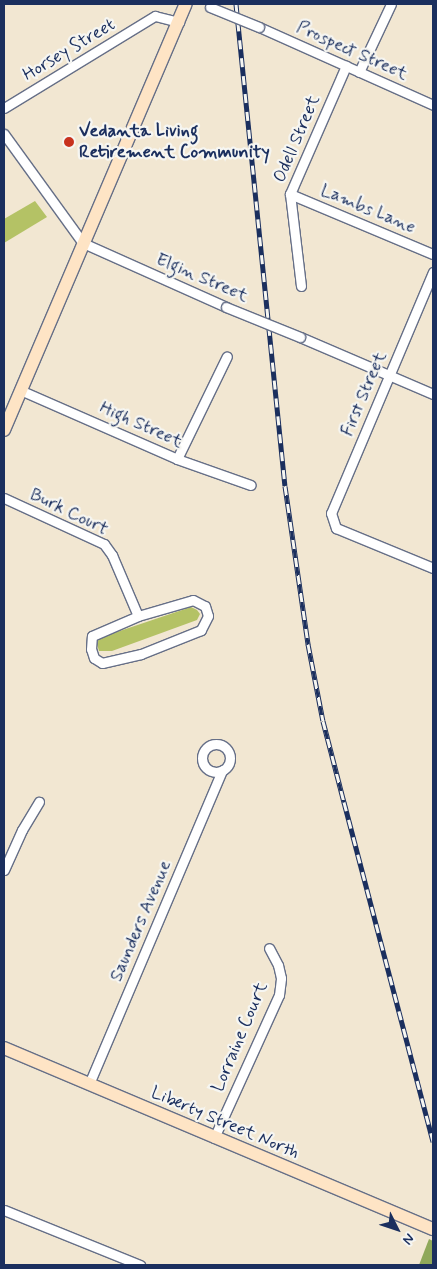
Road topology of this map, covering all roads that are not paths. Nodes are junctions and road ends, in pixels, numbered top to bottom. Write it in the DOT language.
graph roads {
  1 [pos="186,4"];
  2 [pos="391,4"];
  3 [pos="206,5"];
  4 [pos="179,22"];
  5 [pos="346,66"];
  6 [pos="359,72"];
  7 [pos="433,104"];
  8 [pos="4,108"];
  9 [pos="4,134"];
  10 [pos="290,194"];
  11 [pos="82,243"];
  12 [pos="433,254"];
  13 [pos="433,272"];
  14 [pos="300,286"];
  15 [pos="227,356"];
  16 [pos="388,376"];
  17 [pos="20,390"];
  18 [pos="433,394"];
  19 [pos="4,430"];
  20 [pos="177,459"];
  21 [pos="251,485"];
  22 [pos="4,498"];
  23 [pos="433,568"];
  24 [pos="138,616"];
  25 [pos="222,770"];
  26 [pos="39,802"];
  27 [pos="4,870"];
  28 [pos="269,948"];
  29 [pos="4,1048"];
  30 [pos="90,1084"];
  31 [pos="214,1138"];
  32 [pos="4,1210"];
  33 [pos="433,1229"];
  34 [pos="140,1265"];
  1 -- 4 [label="street"];
  2 -- 6 [label="street"];
  3 -- 5 [label="street, Prospect Street, bridge"];
  4 -- 8 [label="street, Horsey Street"];
  4 -- 11 [label="street"];
  5 -- 6 [label="street, Prospect Street"];
  5 -- 10 [label="street, Odell Street"];
  6 -- 7 [label="street, Prospect Street"];
  9 -- 11 [label="street"];
  10 -- 12 [label="street, Lambs Lane"];
  10 -- 14 [label="street, Odell Street"];
  11 -- 16 [label="street, Elgin Street, bridge"];
  11 -- 17 [label="street"];
  13 -- 16 [label="street, First Street"];
  15 -- 20 [label="street"];
  16 -- 18 [label="street, Elgin Street"];
  16 -- 23 [label="street, First Street"];
  17 -- 19 [label="street"];
  17 -- 20 [label="street, High Street"];
  20 -- 21 [label="street, High Street"];
  22 -- 24 [label="street, Burk Court"];
  24 -- 24 [label="street"];
  25 -- 30 [label="street, Saunders Avenue"];
  26 -- 27 [label="street"];
  28 -- 31 [label="street, Lorraine Court"];
  29 -- 30 [label="street, Liberty Street North"];
  30 -- 31 [label="street, Liberty Street North"];
  31 -- 33 [label="street, Liberty Street North"];
  32 -- 34 [label="street"];
}
